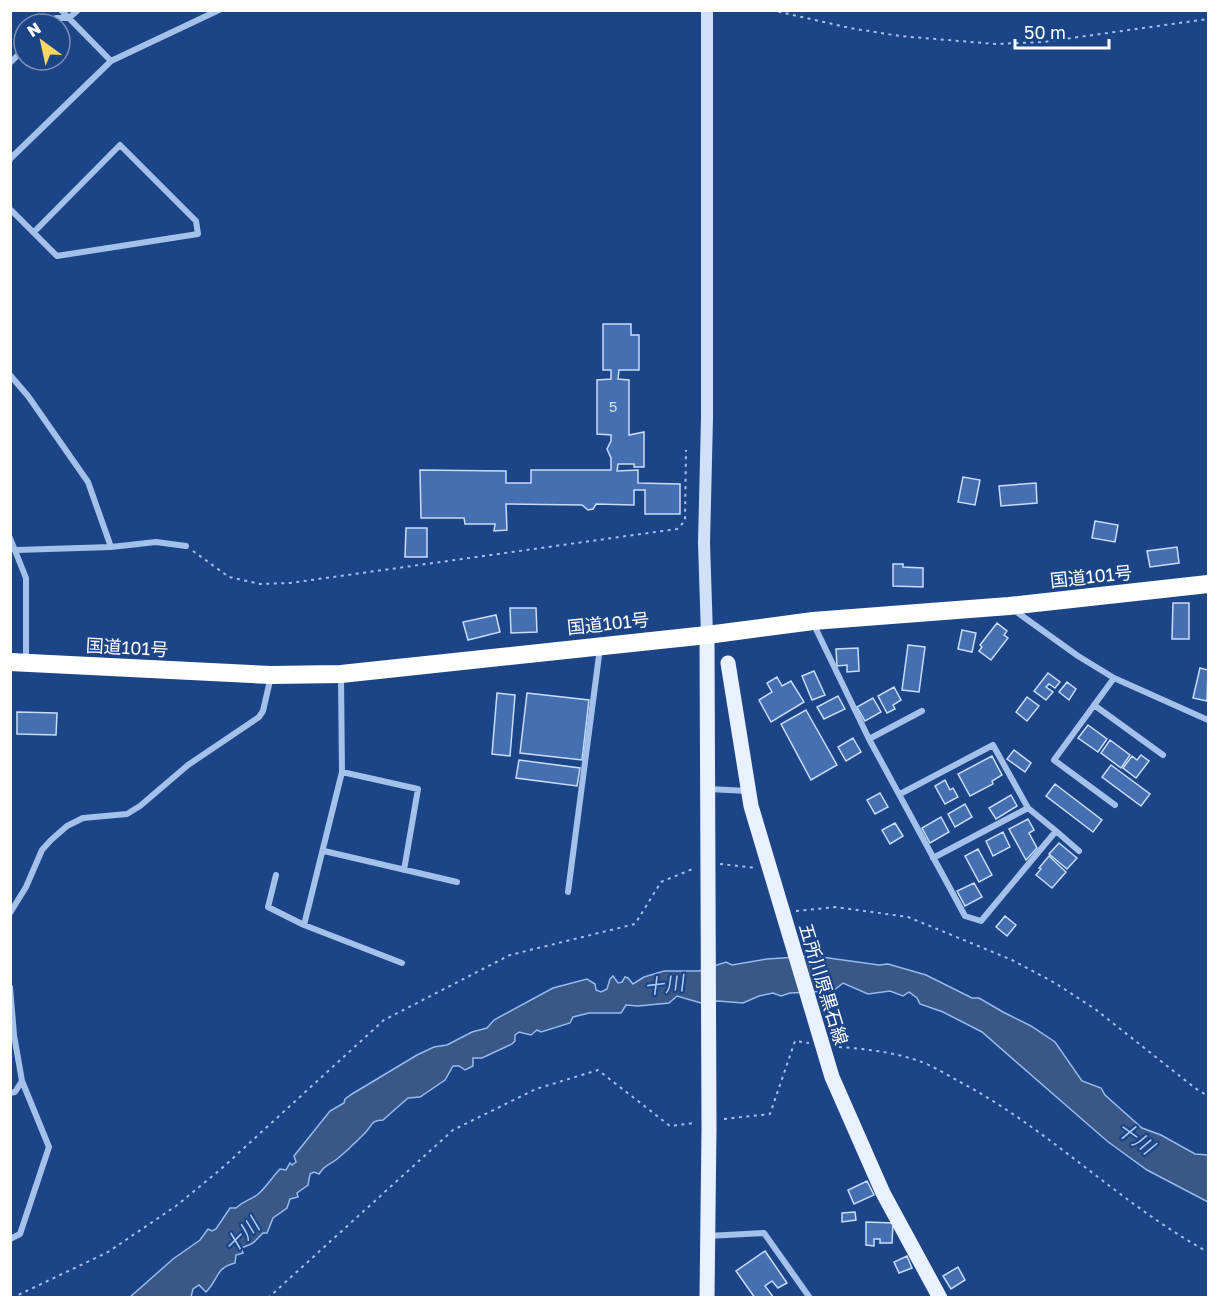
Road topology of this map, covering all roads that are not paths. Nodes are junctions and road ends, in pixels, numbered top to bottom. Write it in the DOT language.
graph roads {
  1 [pos="219,10"];
  2 [pos="707,10"];
  3 [pos="72,21"];
  4 [pos="111,61"];
  5 [pos="10,159"];
  6 [pos="10,209"];
  7 [pos="34,232"];
  8 [pos="10,375"];
  9 [pos="10,538"];
  10 [pos="186,546"];
  11 [pos="111,548"];
  12 [pos="14,549"];
  13 [pos="1209,584"];
  14 [pos="1009,606"];
  15 [pos="813,621"];
  16 [pos="707,635"];
  17 [pos="600,645"];
  18 [pos="18,662"];
  19 [pos="728,663"];
  20 [pos="341,674"];
  21 [pos="271,675"];
  22 [pos="1114,678"];
  23 [pos="1094,705"];
  24 [pos="922,711"];
  25 [pos="1209,720"];
  26 [pos="868,738"];
  27 [pos="1163,754"];
  28 [pos="342,772"];
  29 [pos="708,789"];
  30 [pos="748,791"];
  31 [pos="900,794"];
  32 [pos="1115,805"];
  33 [pos="1028,808"];
  34 [pos="1056,831"];
  35 [pos="324,851"];
  36 [pos="1079,851"];
  37 [pos="933,858"];
  38 [pos="404,870"];
  39 [pos="276,875"];
  40 [pos="457,882"];
  41 [pos="568,892"];
  42 [pos="10,913"];
  43 [pos="304,925"];
  44 [pos="402,963"];
  45 [pos="10,987"];
  46 [pos="22,1081"];
  47 [pos="10,1093"];
  48 [pos="706,1236"];
  49 [pos="10,1239"];
  50 [pos="706,1298"];
  51 [pos="810,1298"];
  52 [pos="940,1298"];
  1 -- 4 [label="street"];
  2 -- 16 [label="street"];
  3 -- 4 [label="street"];
  4 -- 5 [label="street"];
  6 -- 7 [label="street"];
  7 -- 7 [label="street"];
  8 -- 11 [label="street"];
  9 -- 12 [label="street"];
  10 -- 11 [label="street"];
  11 -- 12 [label="street"];
  12 -- 18 [label="street"];
  13 -- 14 [label="highway, 国道101号"];
  14 -- 15 [label="highway, 国道101号"];
  14 -- 22 [label="street"];
  15 -- 16 [label="highway, 国道101号"];
  15 -- 26 [label="street"];
  16 -- 17 [label="highway, 国道101号"];
  16 -- 29 [label="main road"];
  17 -- 20 [label="highway, 国道101号"];
  17 -- 41 [label="street"];
  18 -- 21 [label="highway, 国道101号"];
  19 -- 30 [label="main road, 五所川原黒石線"];
  20 -- 21 [label="highway, 国道101号"];
  20 -- 28 [label="street"];
  21 -- 42 [label="street"];
  22 -- 23 [label="street"];
  22 -- 25 [label="street"];
  23 -- 27 [label="street"];
  23 -- 32 [label="street"];
  24 -- 26 [label="street"];
  26 -- 31 [label="street"];
  28 -- 35 [label="street"];
  28 -- 38 [label="street"];
  29 -- 30 [label="street"];
  29 -- 48 [label="main road"];
  30 -- 52 [label="main road, 五所川原黒石線"];
  31 -- 33 [label="street"];
  31 -- 37 [label="street"];
  33 -- 34 [label="street"];
  33 -- 37 [label="street"];
  34 -- 36 [label="street"];
  34 -- 37 [label="street"];
  35 -- 38 [label="street"];
  35 -- 43 [label="street"];
  38 -- 40 [label="street"];
  39 -- 43 [label="street"];
  43 -- 44 [label="street"];
  45 -- 46 [label="street"];
  46 -- 47 [label="street"];
  46 -- 49 [label="street"];
  48 -- 50 [label="main road"];
  48 -- 51 [label="street"];
}
